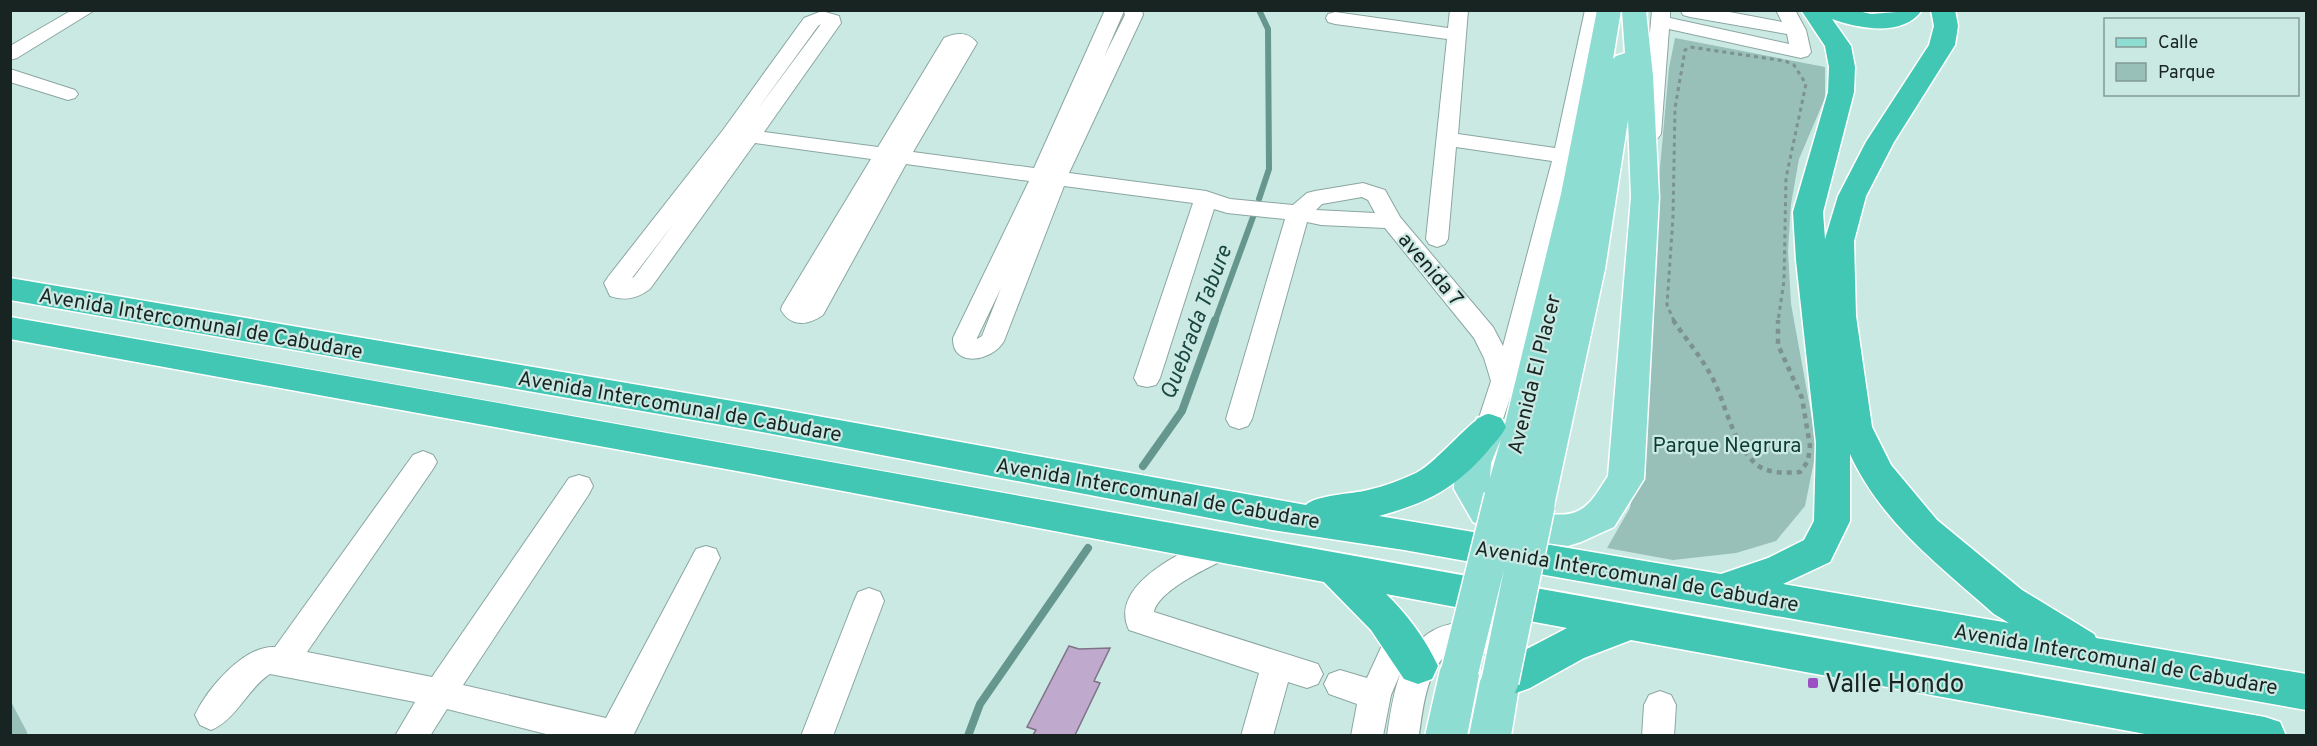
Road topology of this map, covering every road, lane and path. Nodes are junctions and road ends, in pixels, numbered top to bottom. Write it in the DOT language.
graph roads {
  1 [pos="64,10"];
  2 [pos="86,10"];
  3 [pos="1115,10"];
  4 [pos="1133,10"];
  5 [pos="1459,10"];
  6 [pos="1594,10"];
  7 [pos="1609,10"];
  8 [pos="1785,10"];
  9 [pos="1830,10"];
  10 [pos="1910,10"];
  11 [pos="1925,10"];
  12 [pos="1943,10"];
  13 [pos="1650,13"];
  14 [pos="1690,16"];
  15 [pos="1335,18"];
  16 [pos="1804,20"];
  17 [pos="1458,35"];
  18 [pos="10,40"];
  19 [pos="10,54"];
  20 [pos="10,75"];
  21 [pos="68,94"];
  22 [pos="1448,139"];
  23 [pos="734,142"];
  24 [pos="1880,142"];
  25 [pos="1564,156"];
  26 [pos="888,163"];
  27 [pos="1046,184"];
  28 [pos="1211,206"];
  29 [pos="1298,213"];
  30 [pos="664,237"];
  31 [pos="1437,239"];
  32 [pos="829,264"];
  33 [pos="1536,267"];
  34 [pos="10,289"];
  35 [pos="1667,305"];
  36 [pos="1471,317"];
  37 [pos="10,328"];
  38 [pos="1147,378"];
  39 [pos="1504,382"];
  40 [pos="1239,419"];
  41 [pos="1489,427"];
  42 [pos="423,462"];
  43 [pos="579,486"];
  44 [pos="1520,502"];
  45 [pos="1272,515"];
  46 [pos="1222,548"];
  47 [pos="706,558"];
  48 [pos="1336,569"];
  49 [pos="1720,591"];
  50 [pos="869,601"];
  51 [pos="1630,623"];
  52 [pos="1409,652"];
  53 [pos="2094,655"];
  54 [pos="283,661"];
  55 [pos="1277,665"];
  56 [pos="1307,674"];
  57 [pos="1508,678"];
  58 [pos="1340,684"];
  59 [pos="2307,692"];
  60 [pos="439,693"];
  61 [pos="1375,695"];
  62 [pos="211,715"];
  63 [pos="411,735"];
  64 [pos="615,735"];
  65 [pos="817,735"];
  66 [pos="1257,735"];
  67 [pos="1368,735"];
  68 [pos="1403,735"];
  69 [pos="1446,735"];
  70 [pos="1490,735"];
  71 [pos="1506,735"];
  72 [pos="2265,735"];
  1 -- 18 [label="street"];
  2 -- 19 [label="street"];
  3 -- 27 [label="street"];
  4 -- 27 [label="street"];
  5 -- 17 [label="street"];
  6 -- 25 [label="street"];
  7 -- 44 [label="main road, Avenida El Placer"];
  8 -- 16 [label="street"];
  9 -- 10 [label="highway"];
  11 -- 24 [label="highway"];
  12 -- 24 [label="highway"];
  13 -- 14 [label="street"];
  13 -- 41 [label="main road"];
  13 -- 44 [label="main road, Avenida El Placer"];
  14 -- 16 [label="street"];
  15 -- 17 [label="street"];
  16 -- 49 [label="highway"];
  17 -- 22 [label="street"];
  20 -- 21 [label="street"];
  22 -- 25 [label="street"];
  22 -- 31 [label="street"];
  23 -- 23 [label="street"];
  23 -- 26 [label="street, avenida 7"];
  23 -- 30 [label="street"];
  24 -- 53 [label="highway"];
  25 -- 33 [label="street"];
  26 -- 26 [label="street"];
  26 -- 27 [label="street, avenida 7"];
  26 -- 32 [label="street"];
  27 -- 27 [label="street"];
  27 -- 28 [label="street, avenida 7"];
  28 -- 29 [label="street, avenida 7"];
  28 -- 38 [label="street"];
  29 -- 36 [label="street, avenida 7"];
  29 -- 40 [label="street"];
  33 -- 36 [label="street"];
  33 -- 39 [label="street"];
  34 -- 45 [label="highway, Avenida Intercomunal de Cabudare"];
  35 -- 35 [label="path"];
  36 -- 39 [label="street, avenida 7"];
  37 -- 46 [label="highway, Avenida Intercomunal de Cabudare"];
  39 -- 41 [label="street"];
  41 -- 45 [label="highway"];
  42 -- 54 [label="street"];
  43 -- 60 [label="street"];
  44 -- 57 [label="main road, Avenida El Placer, bridge"];
  44 -- 69 [label="main road, Avenida El Placer, bridge"];
  45 -- 49 [label="highway, Avenida Intercomunal de Cabudare"];
  46 -- 48 [label="highway, Avenida Intercomunal de Cabudare"];
  46 -- 55 [label="street"];
  47 -- 64 [label="street"];
  48 -- 51 [label="highway, Avenida Intercomunal de Cabudare"];
  48 -- 52 [label="highway"];
  49 -- 53 [label="highway, Avenida Intercomunal de Cabudare"];
  50 -- 65 [label="street"];
  51 -- 57 [label="highway"];
  51 -- 72 [label="highway, Avenida Intercomunal de Cabudare"];
  52 -- 57 [label="street"];
  52 -- 61 [label="street"];
  52 -- 68 [label="street"];
  53 -- 59 [label="highway, Avenida Intercomunal de Cabudare"];
  54 -- 60 [label="street"];
  54 -- 62 [label="street"];
  55 -- 56 [label="street"];
  55 -- 66 [label="street"];
  57 -- 70 [label="main road, Avenida El Placer"];
  57 -- 71 [label="street"];
  58 -- 61 [label="street"];
  60 -- 63 [label="street"];
  60 -- 64 [label="street"];
  61 -- 67 [label="street"];
}
